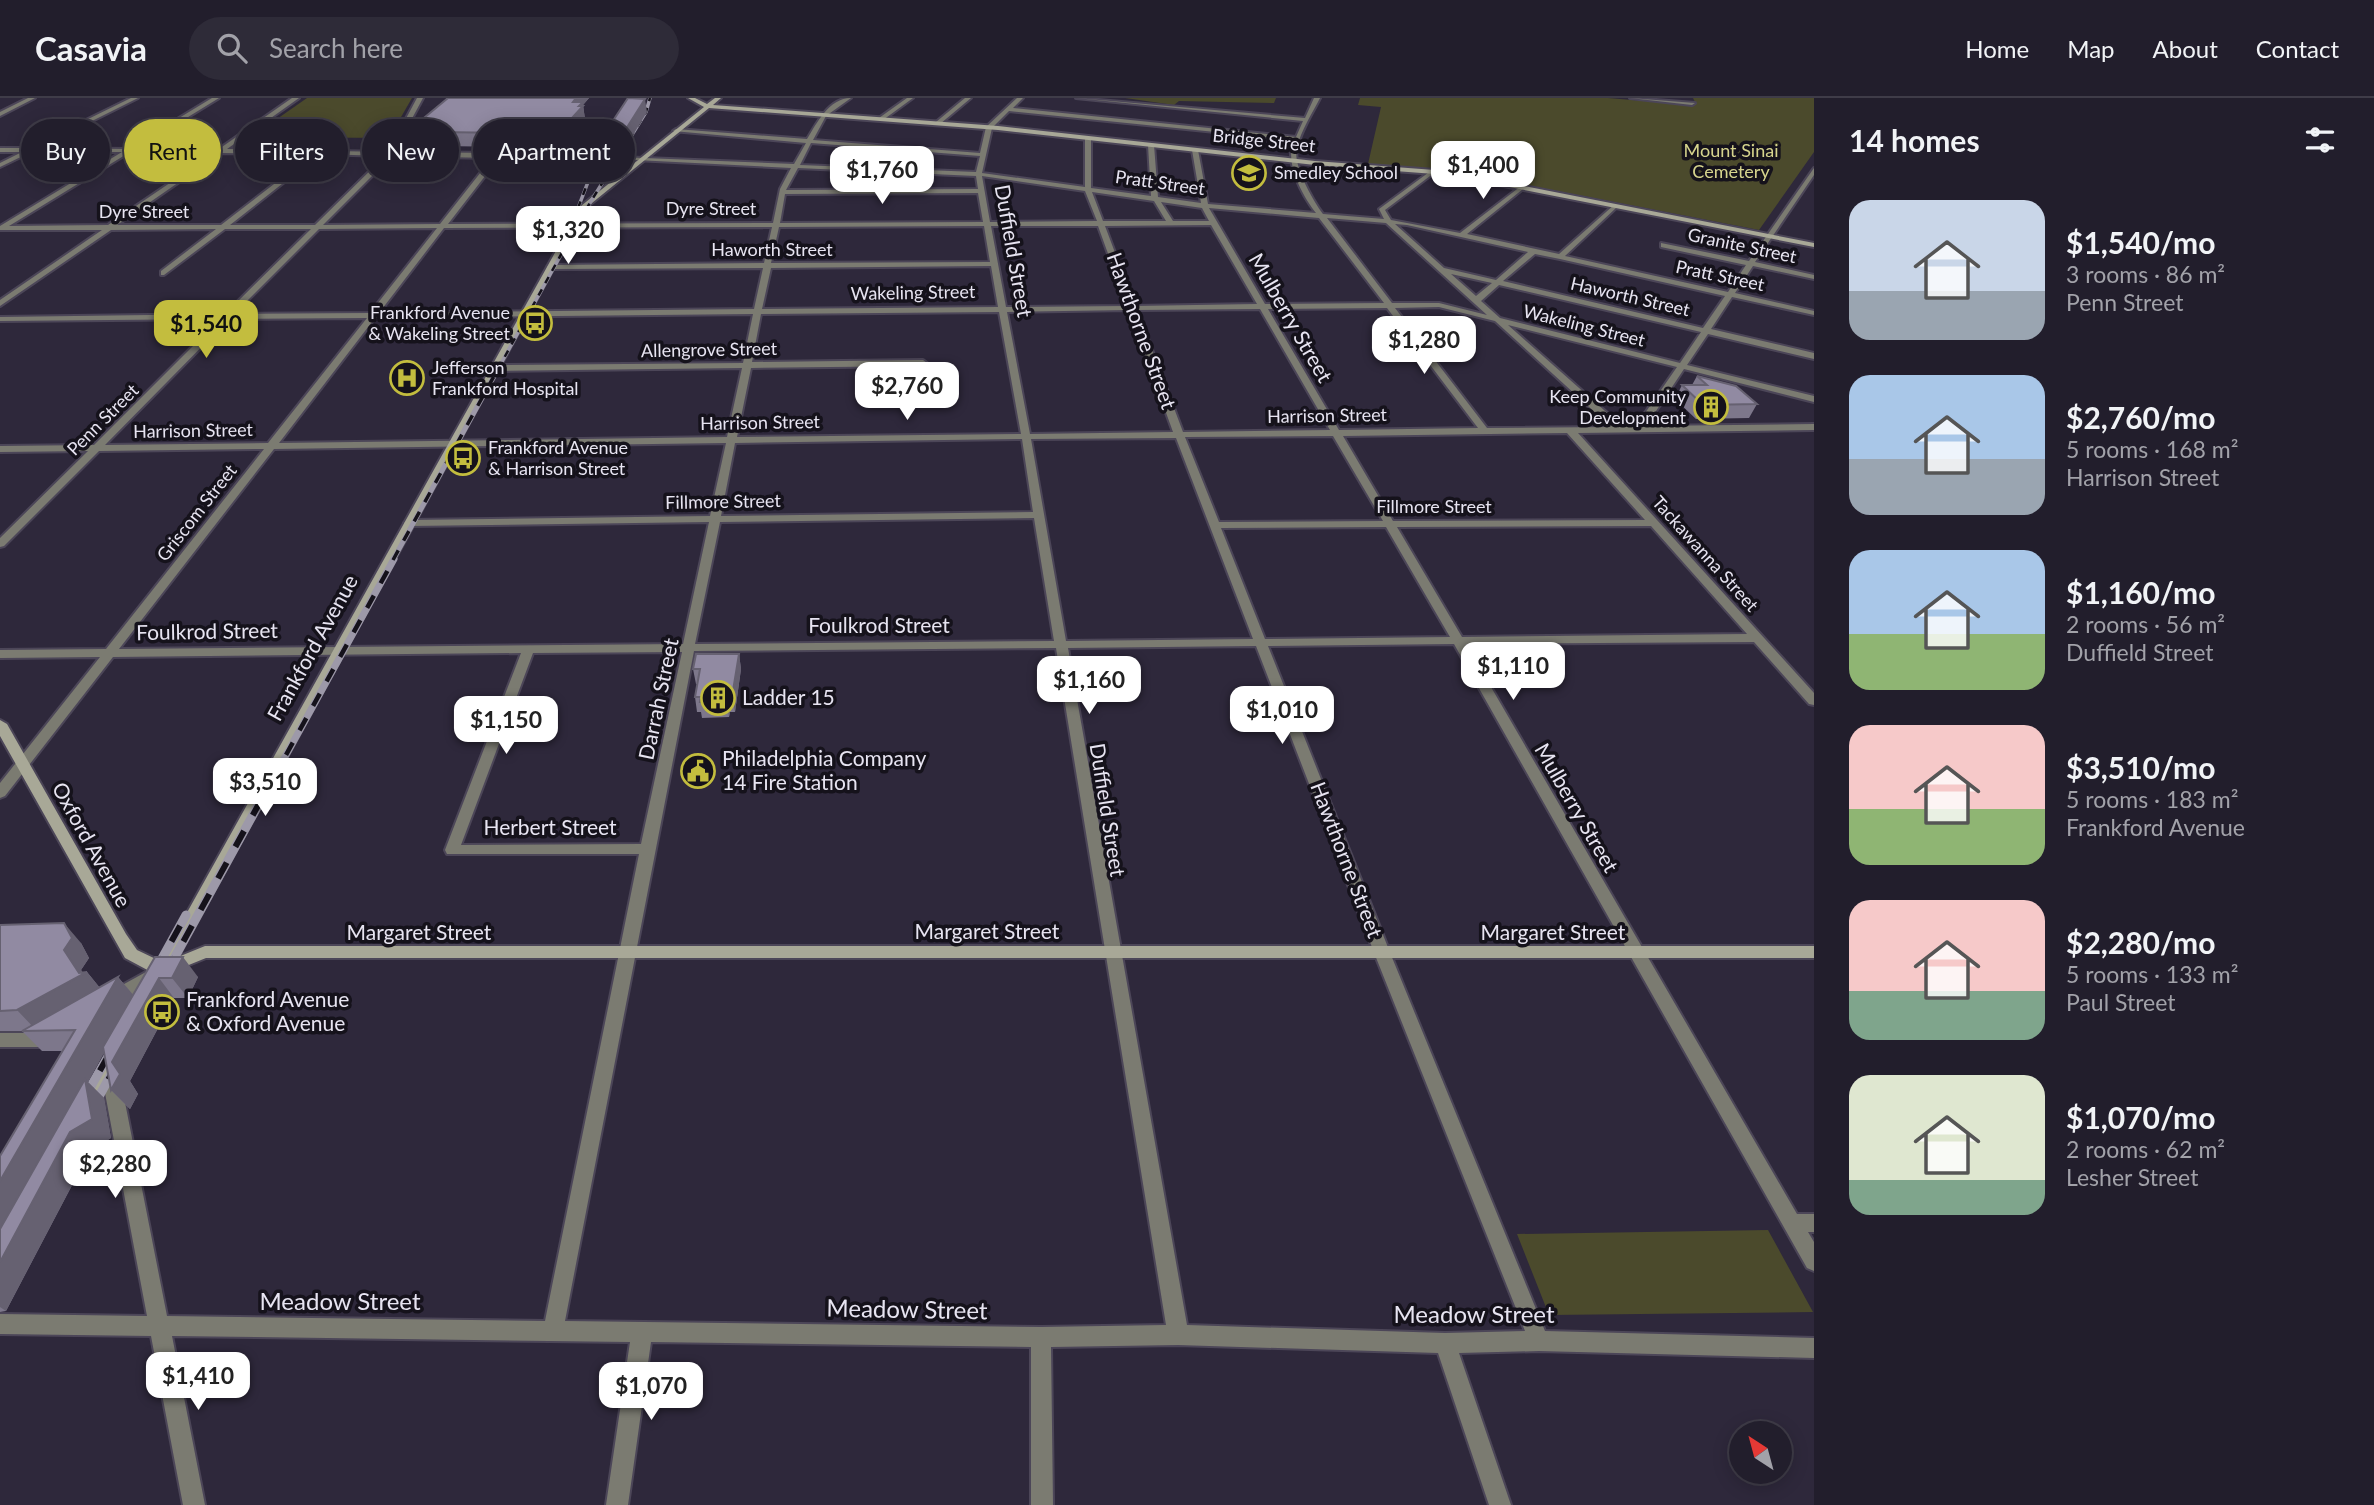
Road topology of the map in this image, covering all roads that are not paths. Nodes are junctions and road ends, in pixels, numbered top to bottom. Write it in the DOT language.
graph roads {
  1 [pos="32,98"];
  2 [pos="135,98"];
  3 [pos="216,98"];
  4 [pos="296,98"];
  5 [pos="420,98"];
  6 [pos="691,98"];
  7 [pos="718,98"];
  8 [pos="848,98"];
  9 [pos="910,98"];
  10 [pos="968,98"];
  11 [pos="1020,98"];
  12 [pos="1079,98"];
  13 [pos="1317,98"];
  14 [pos="1633,98"];
  15 [pos="1658,99"];
  16 [pos="1118,100"];
  17 [pos="1692,103"];
  18 [pos="706,106"];
  19 [pos="1007,109"];
  20 [pos="0,114"];
  21 [pos="824,115"];
  22 [pos="92,119"];
  23 [pos="181,119"];
  24 [pos="409,119"];
  25 [pos="881,119"];
  26 [pos="1102,119"];
  27 [pos="1308,120"];
  28 [pos="937,124"];
  29 [pos="989,127"];
  30 [pos="676,131"];
  31 [pos="1087,137"];
  32 [pos="1298,139"];
  33 [pos="812,142"];
  34 [pos="1151,145"];
  35 [pos="0,150"];
  36 [pos="21,150"];
  37 [pos="223,150"];
  38 [pos="235,150"];
  39 [pos="1195,150"];
  40 [pos="124,153"];
  41 [pos="21,154"];
  42 [pos="984,155"];
  43 [pos="635,159"];
  44 [pos="641,159"];
  45 [pos="1294,160"];
  46 [pos="0,165"];
  47 [pos="796,166"];
  48 [pos="1814,170"];
  49 [pos="1432,172"];
  50 [pos="979,174"];
  51 [pos="281,182"];
  52 [pos="362,182"];
  53 [pos="477,182"];
  54 [pos="1521,188"];
  55 [pos="1088,189"];
  56 [pos="981,191"];
  57 [pos="783,192"];
  58 [pos="1158,199"];
  59 [pos="1205,206"];
  60 [pos="1615,206"];
  61 [pos="1320,215"];
  62 [pos="1389,222"];
  63 [pos="1101,223"];
  64 [pos="1171,223"];
  65 [pos="1213,223"];
  66 [pos="987,224"];
  67 [pos="775,225"];
  68 [pos="574,226"];
  69 [pos="224,227"];
  70 [pos="319,227"];
  71 [pos="443,227"];
  72 [pos="0,228"];
  73 [pos="110,228"];
  74 [pos="1461,235"];
  75 [pos="1770,236"];
  76 [pos="1664,245"];
  77 [pos="1814,245"];
  78 [pos="1534,251"];
  79 [pos="1560,257"];
  80 [pos="994,264"];
  81 [pos="1752,264"];
  82 [pos="768,266"];
  83 [pos="551,267"];
  84 [pos="1439,268"];
  85 [pos="164,273"];
  86 [pos="1814,277"];
  87 [pos="1499,283"];
  88 [pos="1731,294"];
  89 [pos="1477,300"];
  90 [pos="0,304"];
  91 [pos="1386,304"];
  92 [pos="1262,306"];
  93 [pos="1132,307"];
  94 [pos="1004,308"];
  95 [pos="759,311"];
  96 [pos="1814,313"];
  97 [pos="525,314"];
  98 [pos="373,316"];
  99 [pos="229,317"];
  100 [pos="0,320"];
  101 [pos="1500,322"];
  102 [pos="1706,332"];
  103 [pos="1814,356"];
  104 [pos="923,363"];
  105 [pos="749,365"];
  106 [pos="1683,366"];
  107 [pos="495,368"];
  108 [pos="1814,400"];
  109 [pos="1814,427"];
  110 [pos="1640,428"];
  111 [pos="1619,429"];
  112 [pos="1484,430"];
  113 [pos="1570,430"];
  114 [pos="1333,432"];
  115 [pos="1179,434"];
  116 [pos="1026,437"];
  117 [pos="732,439"];
  118 [pos="454,443"];
  119 [pos="271,446"];
  120 [pos="97,448"];
  121 [pos="0,449"];
  122 [pos="1038,515"];
  123 [pos="716,519"];
  124 [pos="408,523"];
  125 [pos="1654,523"];
  126 [pos="1390,525"];
  127 [pos="1214,526"];
  128 [pos="0,544"];
  129 [pos="1758,638"];
  130 [pos="1260,642"];
  131 [pos="1459,642"];
  132 [pos="1061,645"];
  133 [pos="690,646"];
  134 [pos="338,650"];
  135 [pos="528,650"];
  136 [pos="111,652"];
  137 [pos="0,654"];
  138 [pos="1814,701"];
  139 [pos="0,724"];
  140 [pos="22,766"];
  141 [pos="0,793"];
  142 [pos="647,849"];
  143 [pos="1814,952"];
  144 [pos="627,953"];
  145 [pos="1111,953"];
  146 [pos="1638,954"];
  147 [pos="1383,955"];
  148 [pos="163,970"];
  149 [pos="149,994"];
  150 [pos="95,1008"];
  151 [pos="61,1027"];
  152 [pos="0,1040"];
  153 [pos="122,1041"];
  154 [pos="109,1065"];
  155 [pos="77,1123"];
  156 [pos="1804,1223"];
  157 [pos="1814,1261"];
  158 [pos="0,1324"];
  159 [pos="159,1327"];
  160 [pos="553,1330"];
  161 [pos="642,1333"];
  162 [pos="1178,1335"];
  163 [pos="1041,1338"];
  164 [pos="1539,1341"];
  165 [pos="1445,1343"];
  166 [pos="1814,1348"];
  167 [pos="194,1505"];
  168 [pos="617,1505"];
  169 [pos="1042,1505"];
  170 [pos="1500,1505"];
  1 -- 20 [label="street"];
  2 -- 22 [label="street"];
  3 -- 23 [label="street"];
  4 -- 37 [label="street"];
  5 -- 24 [label="street, Penn Street"];
  6 -- 18 [label="main road"];
  7 -- 18 [label="main road, Frankford Avenue"];
  8 -- 21 [label="street"];
  9 -- 25 [label="street"];
  10 -- 28 [label="street"];
  11 -- 19 [label="street"];
  12 -- 16 [label="street"];
  13 -- 27 [label="street"];
  14 -- 15 [label="street"];
  15 -- 17 [label="street"];
  16 -- 26 [label="street"];
  16 -- 27 [label="street"];
  18 -- 21 [label="main road, Bridge Street"];
  18 -- 30 [label="main road, Frankford Avenue"];
  19 -- 26 [label="street"];
  19 -- 29 [label="street"];
  21 -- 25 [label="main road, Bridge Street"];
  21 -- 33 [label="street, Darrah Street"];
  25 -- 28 [label="main road, Bridge Street"];
  26 -- 31 [label="street"];
  26 -- 32 [label="street"];
  27 -- 32 [label="street"];
  28 -- 29 [label="main road, Bridge Street"];
  29 -- 31 [label="main road, Bridge Street"];
  29 -- 42 [label="street, Duffield Street"];
  30 -- 33 [label="street"];
  30 -- 44 [label="main road, Frankford Avenue"];
  31 -- 34 [label="main road, Bridge Street"];
  31 -- 55 [label="street, Hawthorne Street"];
  32 -- 45 [label="street"];
  33 -- 42 [label="street"];
  33 -- 47 [label="street, Darrah Street"];
  34 -- 39 [label="main road, Bridge Street"];
  34 -- 58 [label="street"];
  35 -- 36 [label="street"];
  37 -- 38 [label="street"];
  37 -- 73 [label="street"];
  39 -- 45 [label="main road, Bridge Street"];
  39 -- 59 [label="street, Mulberry Street"];
  40 -- 72 [label="street"];
  41 -- 46 [label="street"];
  42 -- 50 [label="street, Duffield Street"];
  43 -- 44 [label="street, Pratt Street"];
  44 -- 47 [label="street, Pratt Street"];
  44 -- 68 [label="main road, Frankford Avenue"];
  45 -- 49 [label="main road, Bridge Street"];
  45 -- 61 [label="street"];
  47 -- 50 [label="street, Pratt Street"];
  47 -- 57 [label="street, Darrah Street"];
  48 -- 75 [label="street"];
  49 -- 54 [label="main road, Bridge Street"];
  49 -- 62 [label="street"];
  50 -- 55 [label="street, Pratt Street"];
  50 -- 56 [label="street, Duffield Street"];
  51 -- 69 [label="street"];
  52 -- 70 [label="street, Penn Street"];
  53 -- 71 [label="street, Griscom Street"];
  54 -- 60 [label="main road, Bridge Street"];
  54 -- 74 [label="street"];
  55 -- 58 [label="street, Pratt Street"];
  55 -- 63 [label="street, Hawthorne Street"];
  56 -- 57 [label="street"];
  56 -- 66 [label="street, Duffield Street"];
  57 -- 67 [label="street, Darrah Street"];
  58 -- 59 [label="street, Pratt Street"];
  58 -- 64 [label="street"];
  59 -- 61 [label="street, Pratt Street"];
  59 -- 65 [label="street, Mulberry Street"];
  60 -- 75 [label="main road, Bridge Street"];
  60 -- 79 [label="street"];
  61 -- 62 [label="street, Pratt Street"];
  61 -- 91 [label="street"];
  62 -- 74 [label="street, Pratt Street"];
  62 -- 84 [label="street"];
  63 -- 64 [label="street, Dyre Street"];
  63 -- 66 [label="street, Dyre Street"];
  63 -- 93 [label="street, Hawthorne Street"];
  64 -- 65 [label="street, Dyre Street"];
  65 -- 92 [label="street, Mulberry Street"];
  66 -- 67 [label="street, Dyre Street"];
  66 -- 80 [label="street, Duffield Street"];
  67 -- 68 [label="street, Dyre Street"];
  67 -- 82 [label="street, Darrah Street"];
  68 -- 71 [label="street, Dyre Street"];
  68 -- 83 [label="main road, Frankford Avenue"];
  69 -- 70 [label="street, Dyre Street"];
  69 -- 73 [label="street, Dyre Street"];
  69 -- 85 [label="street"];
  70 -- 71 [label="street, Dyre Street"];
  70 -- 99 [label="street, Penn Street"];
  71 -- 98 [label="street, Griscom Street"];
  72 -- 73 [label="street, Dyre Street"];
  73 -- 90 [label="street"];
  74 -- 78 [label="street, Pratt Street"];
  75 -- 77 [label="main road, Bridge Street"];
  75 -- 81 [label="street"];
  76 -- 81 [label="street, Granite Street"];
  78 -- 79 [label="street, Pratt Street"];
  78 -- 87 [label="street"];
  79 -- 88 [label="street, Pratt Street"];
  80 -- 82 [label="street, Haworth Street"];
  80 -- 94 [label="street, Duffield Street"];
  81 -- 86 [label="street, Granite Street"];
  81 -- 88 [label="street"];
  82 -- 83 [label="street, Haworth Street"];
  82 -- 95 [label="street, Darrah Street"];
  83 -- 97 [label="main road, Frankford Avenue"];
  84 -- 87 [label="street, Haworth Street"];
  84 -- 89 [label="street"];
  87 -- 89 [label="street"];
  87 -- 102 [label="street, Haworth Street"];
  88 -- 96 [label="street, Pratt Street"];
  88 -- 102 [label="street"];
  89 -- 101 [label="street"];
  91 -- 92 [label="street, Wakeling Street"];
  91 -- 101 [label="street, Wakeling Street"];
  91 -- 112 [label="street"];
  92 -- 93 [label="street, Wakeling Street"];
  92 -- 114 [label="street, Mulberry Street"];
  93 -- 94 [label="street, Wakeling Street"];
  93 -- 115 [label="street, Hawthorne Street"];
  94 -- 95 [label="street, Wakeling Street"];
  94 -- 116 [label="street, Duffield Street"];
  95 -- 97 [label="street, Wakeling Street"];
  95 -- 105 [label="street, Darrah Street"];
  97 -- 98 [label="street, Wakeling Street"];
  97 -- 107 [label="main road, Frankford Avenue"];
  98 -- 99 [label="street, Wakeling Street"];
  98 -- 119 [label="street, Griscom Street"];
  99 -- 100 [label="street, Wakeling Street"];
  99 -- 120 [label="street, Penn Street"];
  101 -- 106 [label="street, Wakeling Street"];
  101 -- 111 [label="street"];
  102 -- 103 [label="street, Haworth Street"];
  102 -- 106 [label="street"];
  104 -- 105 [label="street, Allengrove Street"];
  105 -- 107 [label="street, Allengrove Street"];
  105 -- 117 [label="street, Darrah Street"];
  106 -- 108 [label="street, Wakeling Street"];
  106 -- 110 [label="street"];
  107 -- 118 [label="main road, Frankford Avenue"];
  109 -- 110 [label="street, Harrison Street"];
  110 -- 111 [label="street, Harrison Street"];
  111 -- 113 [label="street, Harrison Street"];
  112 -- 113 [label="street, Harrison Street"];
  112 -- 114 [label="street, Harrison Street"];
  113 -- 125 [label="street, Tackawanna Street"];
  114 -- 115 [label="street, Harrison Street"];
  114 -- 126 [label="street, Mulberry Street"];
  115 -- 116 [label="street, Harrison Street"];
  115 -- 127 [label="street, Hawthorne Street"];
  116 -- 117 [label="street, Harrison Street"];
  116 -- 122 [label="street, Duffield Street"];
  117 -- 118 [label="street, Harrison Street"];
  117 -- 123 [label="street, Darrah Street"];
  118 -- 119 [label="street, Harrison Street"];
  118 -- 124 [label="main road, Frankford Avenue"];
  119 -- 120 [label="street, Harrison Street"];
  119 -- 136 [label="street, Griscom Street"];
  120 -- 121 [label="street, Harrison Street"];
  120 -- 128 [label="street, Penn Street"];
  122 -- 123 [label="street, Fillmore Street"];
  122 -- 132 [label="street, Duffield Street"];
  123 -- 124 [label="street, Fillmore Street"];
  123 -- 133 [label="street, Darrah Street"];
  124 -- 134 [label="main road, Frankford Avenue"];
  125 -- 126 [label="street, Fillmore Street"];
  125 -- 129 [label="street, Tackawanna Street"];
  126 -- 127 [label="street, Fillmore Street"];
  126 -- 131 [label="street, Mulberry Street"];
  127 -- 130 [label="street, Hawthorne Street"];
  129 -- 131 [label="street, Foulkrod Street"];
  129 -- 138 [label="street, Tackawanna Street"];
  130 -- 131 [label="street, Foulkrod Street"];
  130 -- 132 [label="street, Foulkrod Street"];
  130 -- 147 [label="street, Hawthorne Street"];
  131 -- 146 [label="street, Mulberry Street"];
  132 -- 133 [label="street, Foulkrod Street"];
  132 -- 145 [label="street, Duffield Street"];
  133 -- 135 [label="street, Foulkrod Street"];
  133 -- 142 [label="street, Darrah Street"];
  134 -- 135 [label="street, Foulkrod Street"];
  134 -- 136 [label="street, Foulkrod Street"];
  134 -- 148 [label="main road, Frankford Avenue"];
  135 -- 142 [label="street, Herbert Street"];
  136 -- 137 [label="street, Foulkrod Street"];
  136 -- 140 [label="street, Griscom Street"];
  139 -- 140 [label="main road, Oxford Avenue"];
  140 -- 141 [label="street, Griscom Street"];
  140 -- 148 [label="main road, Oxford Avenue"];
  142 -- 144 [label="street, Darrah Street"];
  143 -- 146 [label="main road, Margaret Street"];
  144 -- 145 [label="main road, Margaret Street"];
  144 -- 148 [label="main road, Margaret Street"];
  144 -- 160 [label="street, Darrah Street"];
  145 -- 147 [label="main road, Margaret Street"];
  145 -- 162 [label="street, Duffield Street"];
  146 -- 147 [label="main road, Margaret Street"];
  146 -- 156 [label="street, Mulberry Street"];
  147 -- 164 [label="street, Hawthorne Street"];
  148 -- 149 [label="main road, Frankford Avenue"];
  148 -- 150 [label="street"];
  151 -- 152 [label="street"];
  153 -- 154 [label="main road"];
  154 -- 155 [label="main road"];
  154 -- 159 [label="street"];
  156 -- 157 [label="street, Mulberry Street"];
  158 -- 159 [label="street, Meadow Street"];
  159 -- 160 [label="street, Meadow Street"];
  159 -- 167 [label="street"];
  160 -- 161 [label="street, Meadow Street"];
  161 -- 163 [label="street, Meadow Street"];
  161 -- 168 [label="street"];
  162 -- 163 [label="street, Meadow Street"];
  162 -- 165 [label="street, Meadow Street"];
  163 -- 169 [label="street"];
  164 -- 165 [label="street, Meadow Street"];
  164 -- 166 [label="street, Meadow Street"];
  165 -- 170 [label="street"];
}
